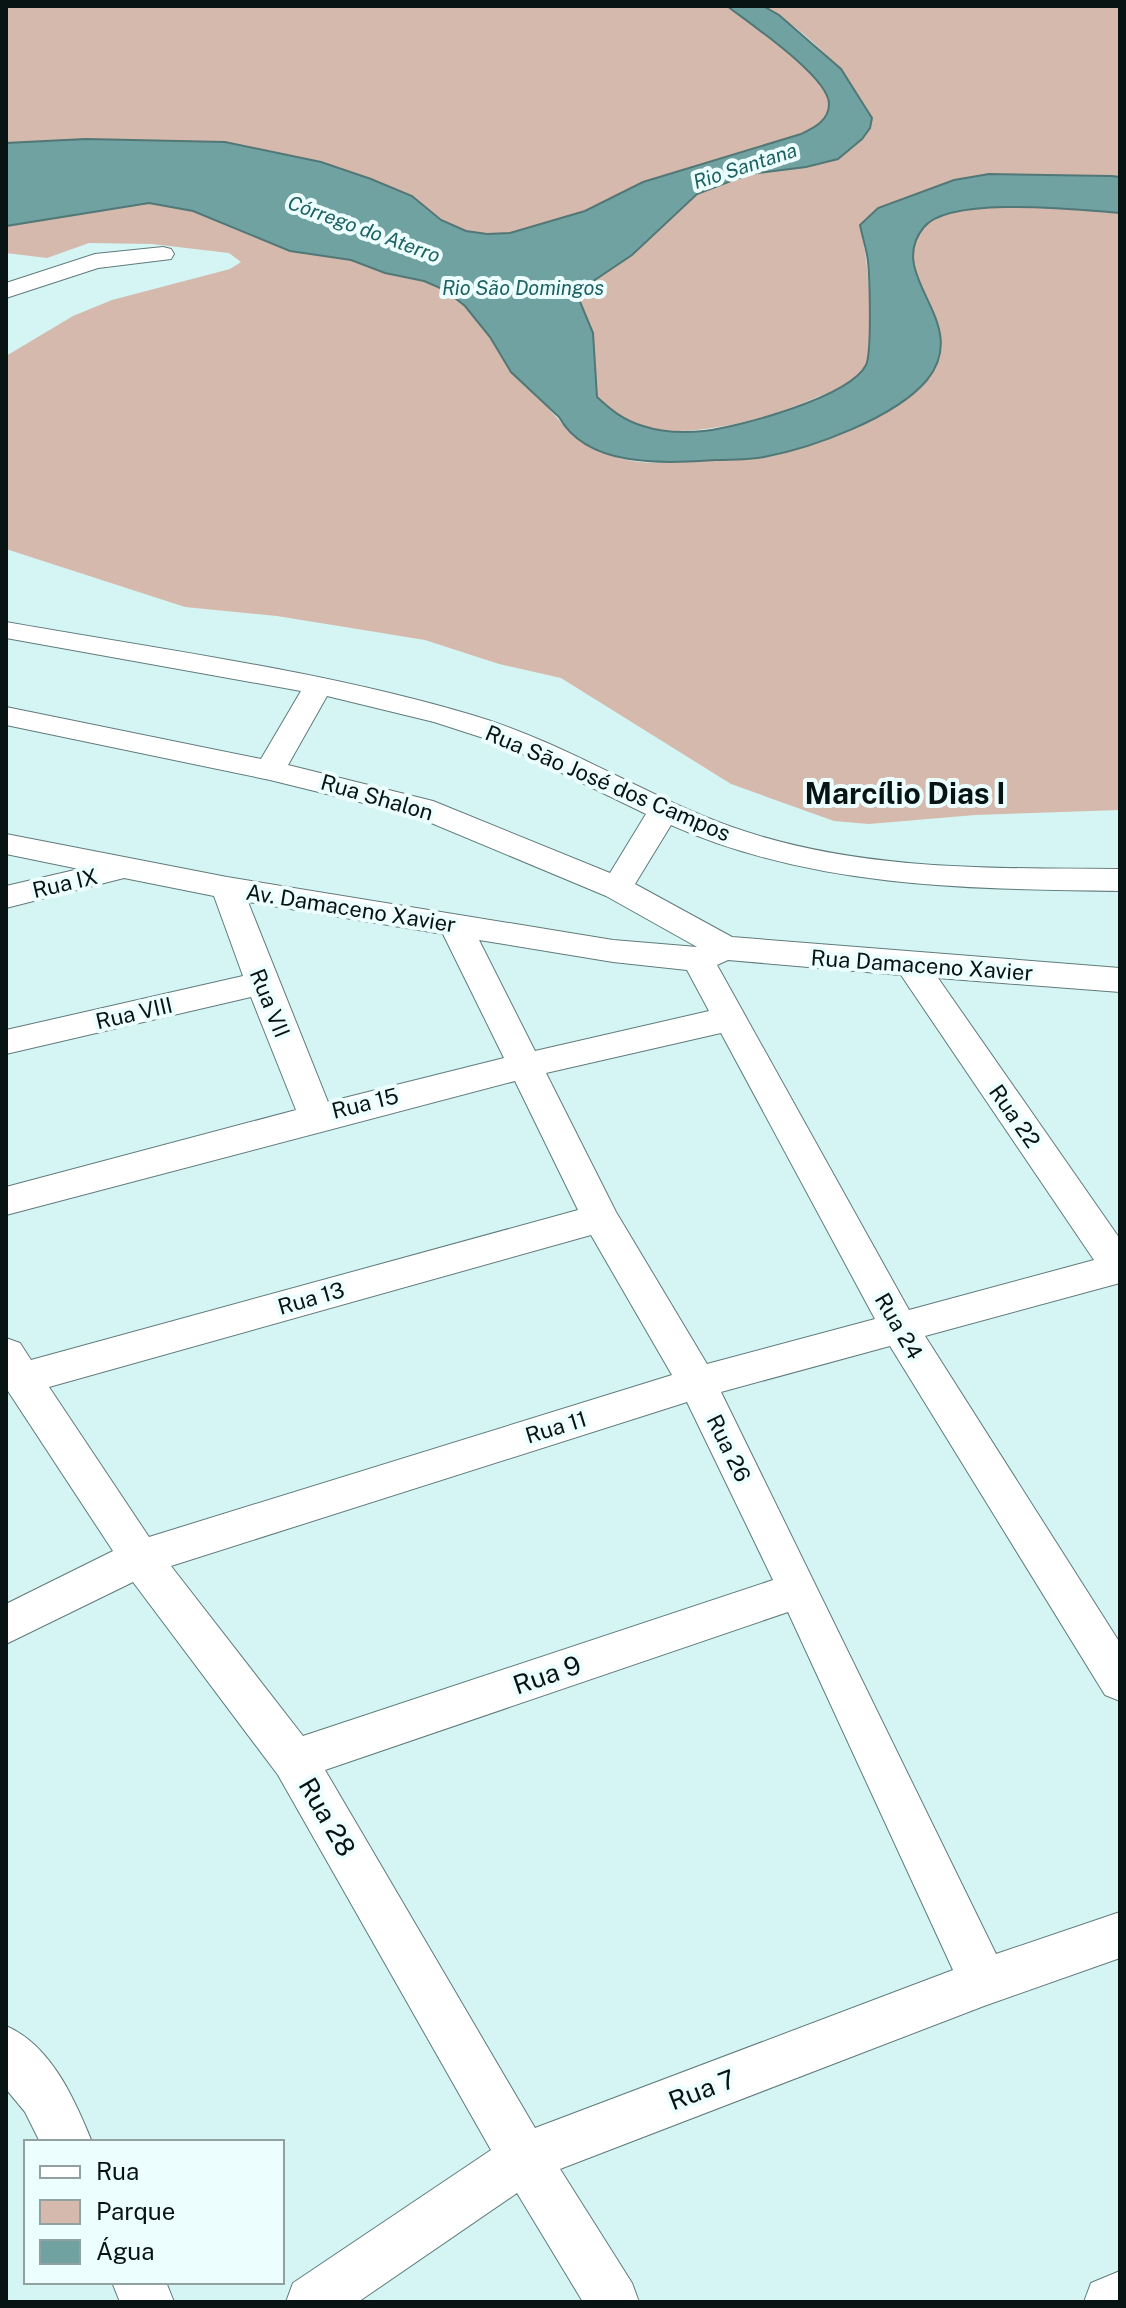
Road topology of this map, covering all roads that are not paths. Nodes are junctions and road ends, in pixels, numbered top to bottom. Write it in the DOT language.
graph roads {
  1 [pos="163,254"];
  2 [pos="6,291"];
  3 [pos="6,630"];
  4 [pos="319,684"];
  5 [pos="6,716"];
  6 [pos="270,770"];
  7 [pos="663,812"];
  8 [pos="6,844"];
  9 [pos="124,869"];
  10 [pos="1120,880"];
  11 [pos="227,888"];
  12 [pos="617,888"];
  13 [pos="6,897"];
  14 [pos="454,923"];
  15 [pos="711,954"];
  16 [pos="911,965"];
  17 [pos="1120,980"];
  18 [pos="262,983"];
  19 [pos="728,1019"];
  20 [pos="6,1042"];
  21 [pos="525,1063"];
  22 [pos="316,1115"];
  23 [pos="6,1201"];
  24 [pos="600,1218"];
  25 [pos="1120,1268"];
  26 [pos="900,1329"];
  27 [pos="14,1366"];
  28 [pos="697,1383"];
  29 [pos="140,1558"];
  30 [pos="799,1590"];
  31 [pos="6,1625"];
  32 [pos="1120,1681"];
  33 [pos="294,1760"];
  34 [pos="1120,1935"];
  35 [pos="984,1982"];
  36 [pos="6,2051"];
  37 [pos="66,2140"];
  38 [pos="524,2158"];
  39 [pos="139,2284"];
  40 [pos="1120,2297"];
  41 [pos="148,2302"];
  42 [pos="312,2302"];
  43 [pos="613,2302"];
  44 [pos="1110,2302"];
  1 -- 2 [label="street"];
  3 -- 4 [label="street, Rua São José dos Campos"];
  4 -- 6 [label="street"];
  4 -- 7 [label="street, Rua São José dos Campos"];
  5 -- 6 [label="street, Rua Shalon"];
  6 -- 12 [label="street, Rua Shalon"];
  7 -- 10 [label="street, Rua São José dos Campos"];
  7 -- 12 [label="street"];
  8 -- 9 [label="street, Av. Damaceno Xavier"];
  9 -- 11 [label="street, Av. Damaceno Xavier"];
  9 -- 13 [label="street, Rua IX"];
  11 -- 14 [label="street, Av. Damaceno Xavier"];
  11 -- 18 [label="street, Rua VII"];
  12 -- 15 [label="street, Rua Shalon"];
  14 -- 15 [label="street, Av. Damaceno Xavier"];
  14 -- 21 [label="street, Rua 26"];
  15 -- 16 [label="street, Rua Damaceno Xavier"];
  15 -- 19 [label="street, Rua 24"];
  16 -- 17 [label="street, Rua Damaceno Xavier"];
  16 -- 25 [label="street, Rua 22"];
  18 -- 20 [label="street, Rua VIII"];
  18 -- 22 [label="street, Rua VII"];
  19 -- 21 [label="street, Rua 15"];
  19 -- 26 [label="street, Rua 24"];
  21 -- 22 [label="street, Rua 15"];
  21 -- 24 [label="street, Rua 26"];
  22 -- 23 [label="street, Rua 15"];
  24 -- 27 [label="street, Rua 13"];
  24 -- 28 [label="street, Rua 26"];
  25 -- 26 [label="street, Rua 11"];
  26 -- 28 [label="street, Rua 11"];
  26 -- 32 [label="street, Rua 24"];
  27 -- 29 [label="street, Rua 28"];
  28 -- 29 [label="street, Rua 11"];
  28 -- 30 [label="street, Rua 26"];
  29 -- 31 [label="street, Rua 11"];
  29 -- 33 [label="street, Rua 28"];
  30 -- 33 [label="street, Rua 9"];
  30 -- 35 [label="street, Rua 26"];
  33 -- 38 [label="street, Rua 28"];
  34 -- 35 [label="street, Rua 7"];
  35 -- 38 [label="street, Rua 7"];
  36 -- 37 [label="street"];
  38 -- 42 [label="street, Rua 7"];
  38 -- 43 [label="street, Rua 28"];
  39 -- 41 [label="street"];
  40 -- 44 [label="street"];
}
